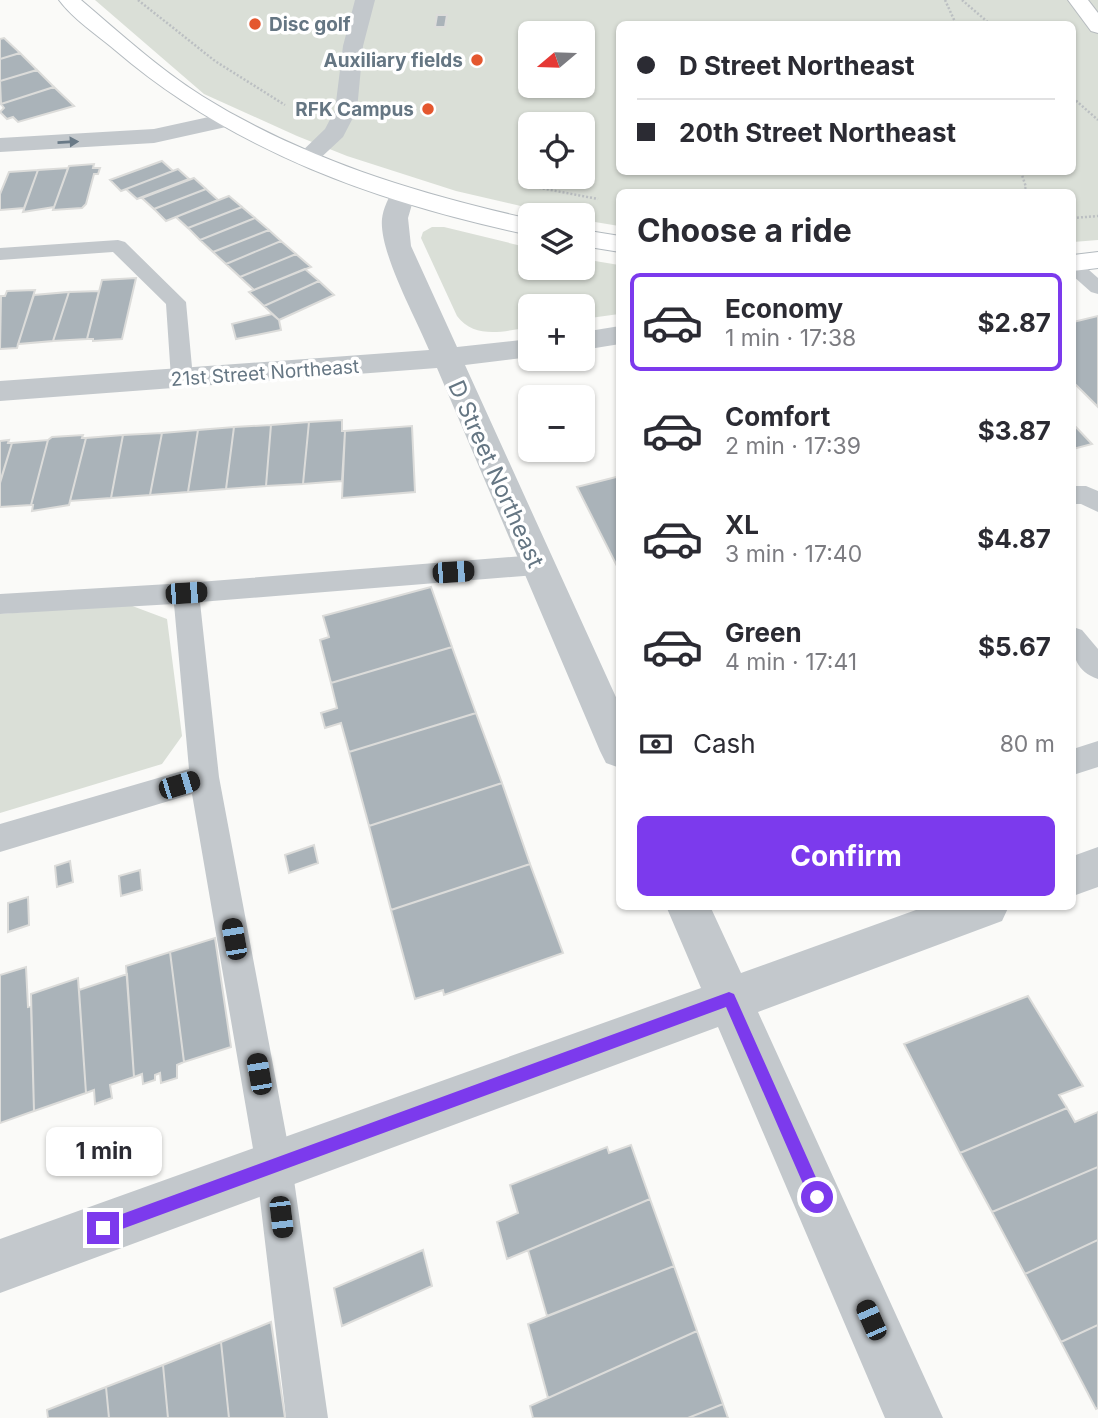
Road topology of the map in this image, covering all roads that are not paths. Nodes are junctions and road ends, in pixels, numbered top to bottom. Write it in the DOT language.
graph roads {
  1 [pos="69,0"];
  2 [pos="365,0"];
  3 [pos="1078,0"];
  4 [pos="1098,27"];
  5 [pos="227,121"];
  6 [pos="0,145"];
  7 [pos="306,159"];
  8 [pos="403,194"];
  9 [pos="518,225"];
  10 [pos="595,239"];
  11 [pos="616,243"];
  12 [pos="0,254"];
  13 [pos="1098,260"];
  14 [pos="1076,264"];
  15 [pos="1076,267"];
  16 [pos="1098,288"];
  17 [pos="616,336"];
  18 [pos="595,339"];
  19 [pos="518,350"];
  20 [pos="446,359"];
  21 [pos="182,378"];
  22 [pos="0,391"];
  23 [pos="1076,495"];
  24 [pos="1098,503"];
  25 [pos="536,565"];
  26 [pos="186,593"];
  27 [pos="0,604"];
  28 [pos="1076,642"];
  29 [pos="1098,668"];
  30 [pos="616,742"];
  31 [pos="1098,754"];
  32 [pos="1076,761"];
  33 [pos="204,777"];
  34 [pos="0,838"];
  35 [pos="1098,867"];
  36 [pos="1076,875"];
  37 [pos="690,910"];
  38 [pos="976,910"];
  39 [pos="729,999"];
  40 [pos="274,1166"];
  41 [pos="0,1266"];
  42 [pos="307,1418"];
  43 [pos="914,1418"];
  1 -- 5 [label="street"];
  2 -- 7 [label="street"];
  3 -- 4 [label="street"];
  6 -- 5 [label="street, one-way"];
  5 -- 7 [label="street"];
  7 -- 8 [label="street"];
  8 -- 9 [label="street"];
  8 -- 20 [label="street, D Street Northeast"];
  10 -- 11 [label="street"];
  12 -- 21 [label="lane"];
  13 -- 14 [label="street"];
  15 -- 16 [label="lane"];
  17 -- 18 [label="street"];
  19 -- 20 [label="street, 21st Street Northeast"];
  20 -- 21 [label="street, 21st Street Northeast"];
  20 -- 25 [label="street, D Street Northeast"];
  21 -- 22 [label="street, 21st Street Northeast"];
  23 -- 24 [label="lane"];
  25 -- 26 [label="lane"];
  25 -- 30 [label="street, D Street Northeast"];
  26 -- 27 [label="lane"];
  26 -- 33 [label="lane"];
  28 -- 29 [label="lane"];
  31 -- 32 [label="lane"];
  33 -- 34 [label="lane"];
  33 -- 40 [label="lane"];
  35 -- 36 [label="street"];
  37 -- 39 [label="street"];
  38 -- 39 [label="street"];
  39 -- 40 [label="street"];
  39 -- 43 [label="street"];
  40 -- 41 [label="street"];
  40 -- 42 [label="lane"];
}
